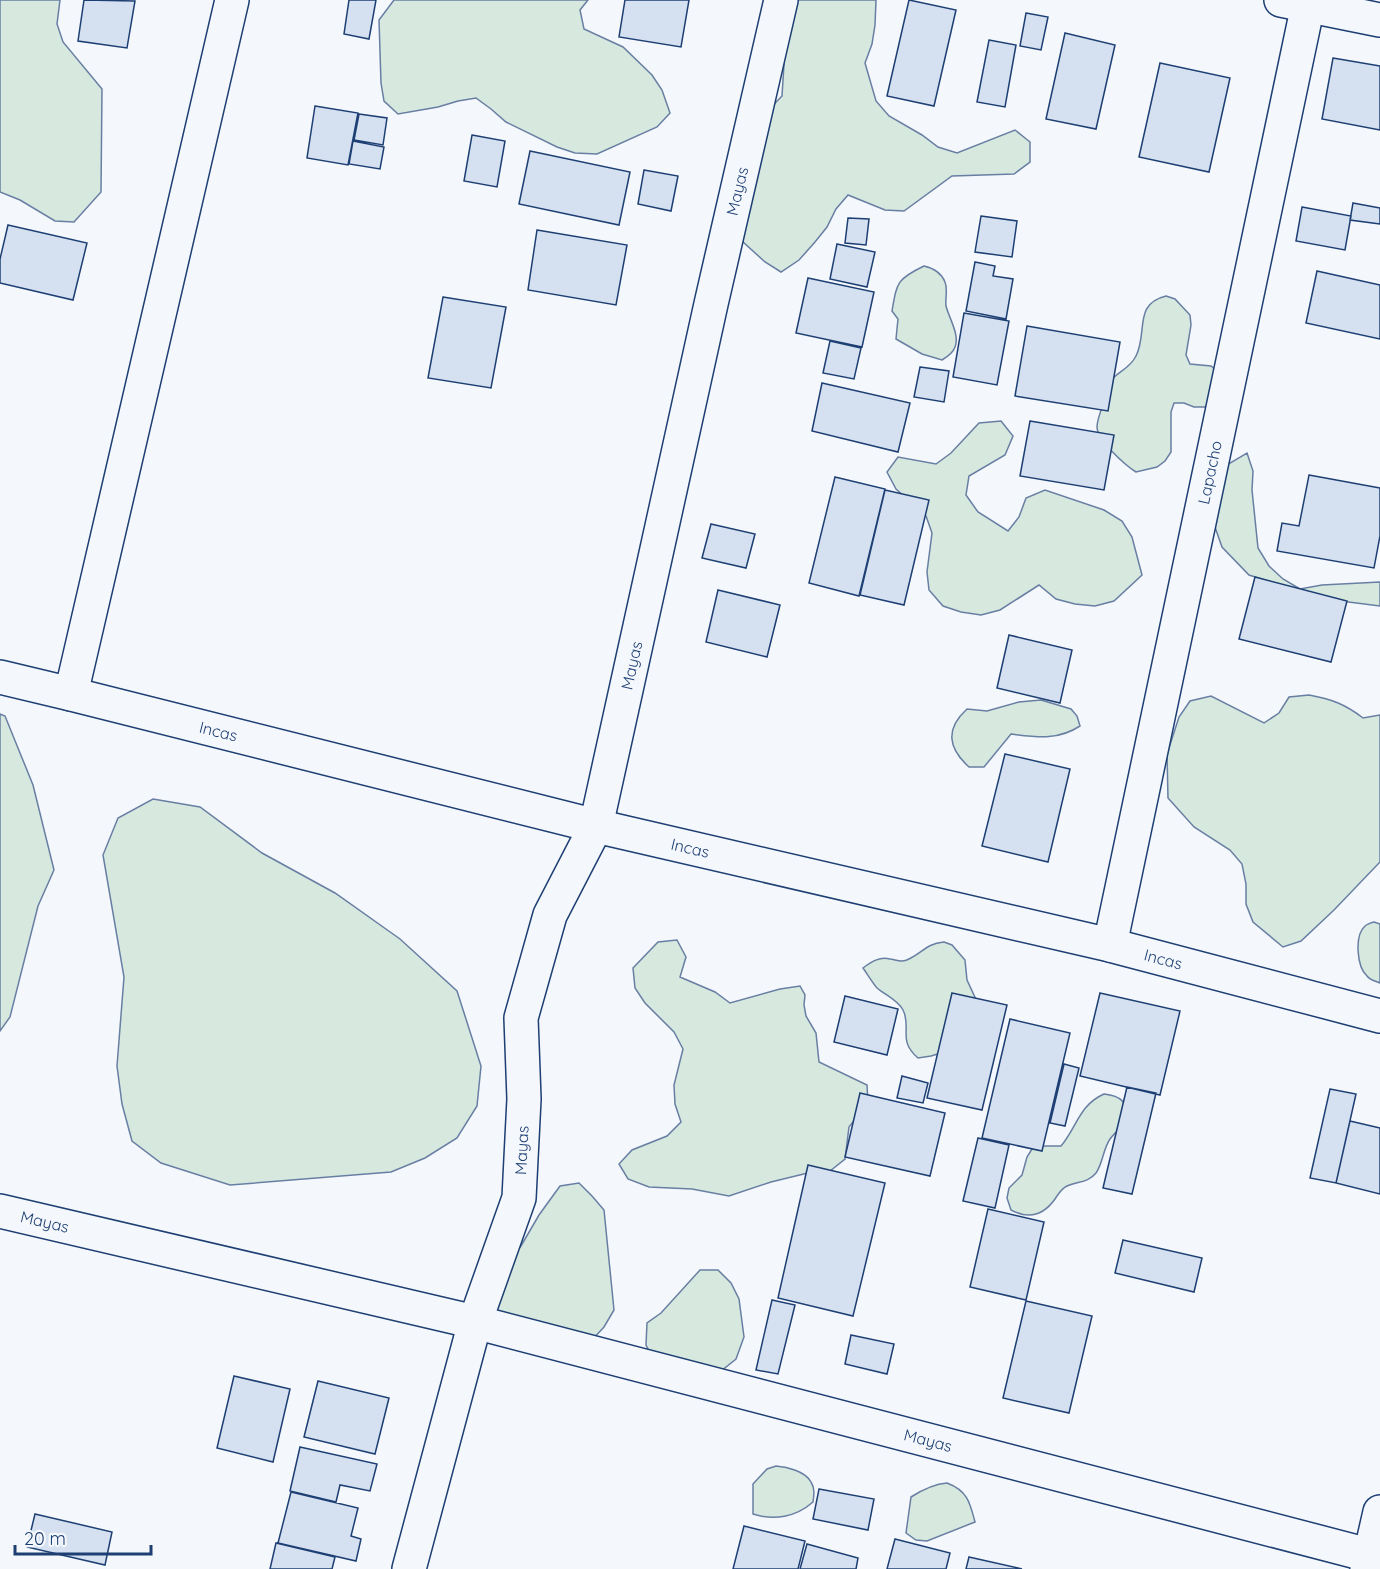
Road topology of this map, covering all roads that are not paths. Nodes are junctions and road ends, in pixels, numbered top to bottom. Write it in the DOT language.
graph roads {
  1 [pos="232,0"];
  2 [pos="781,0"];
  3 [pos="1299,2"];
  4 [pos="1380,20"];
  5 [pos="0,677"];
  6 [pos="71,693"];
  7 [pos="596,826"];
  8 [pos="1110,945"];
  9 [pos="1380,1016"];
  10 [pos="0,1211"];
  11 [pos="475,1322"];
  12 [pos="1380,1512"];
  13 [pos="1372,1561"];
  14 [pos="409,1569"];
  1 -- 6 [label="street"];
  2 -- 7 [label="street, Mayas"];
  3 -- 4 [label="street"];
  3 -- 8 [label="street, Lapacho"];
  5 -- 6 [label="street, Incas"];
  6 -- 7 [label="street, Incas"];
  7 -- 8 [label="street, Incas"];
  7 -- 11 [label="street, Mayas"];
  8 -- 9 [label="street, Incas"];
  10 -- 11 [label="street, Mayas"];
  11 -- 13 [label="street, Mayas"];
  11 -- 14 [label="street, Mayas"];
  12 -- 13 [label="street"];
}
